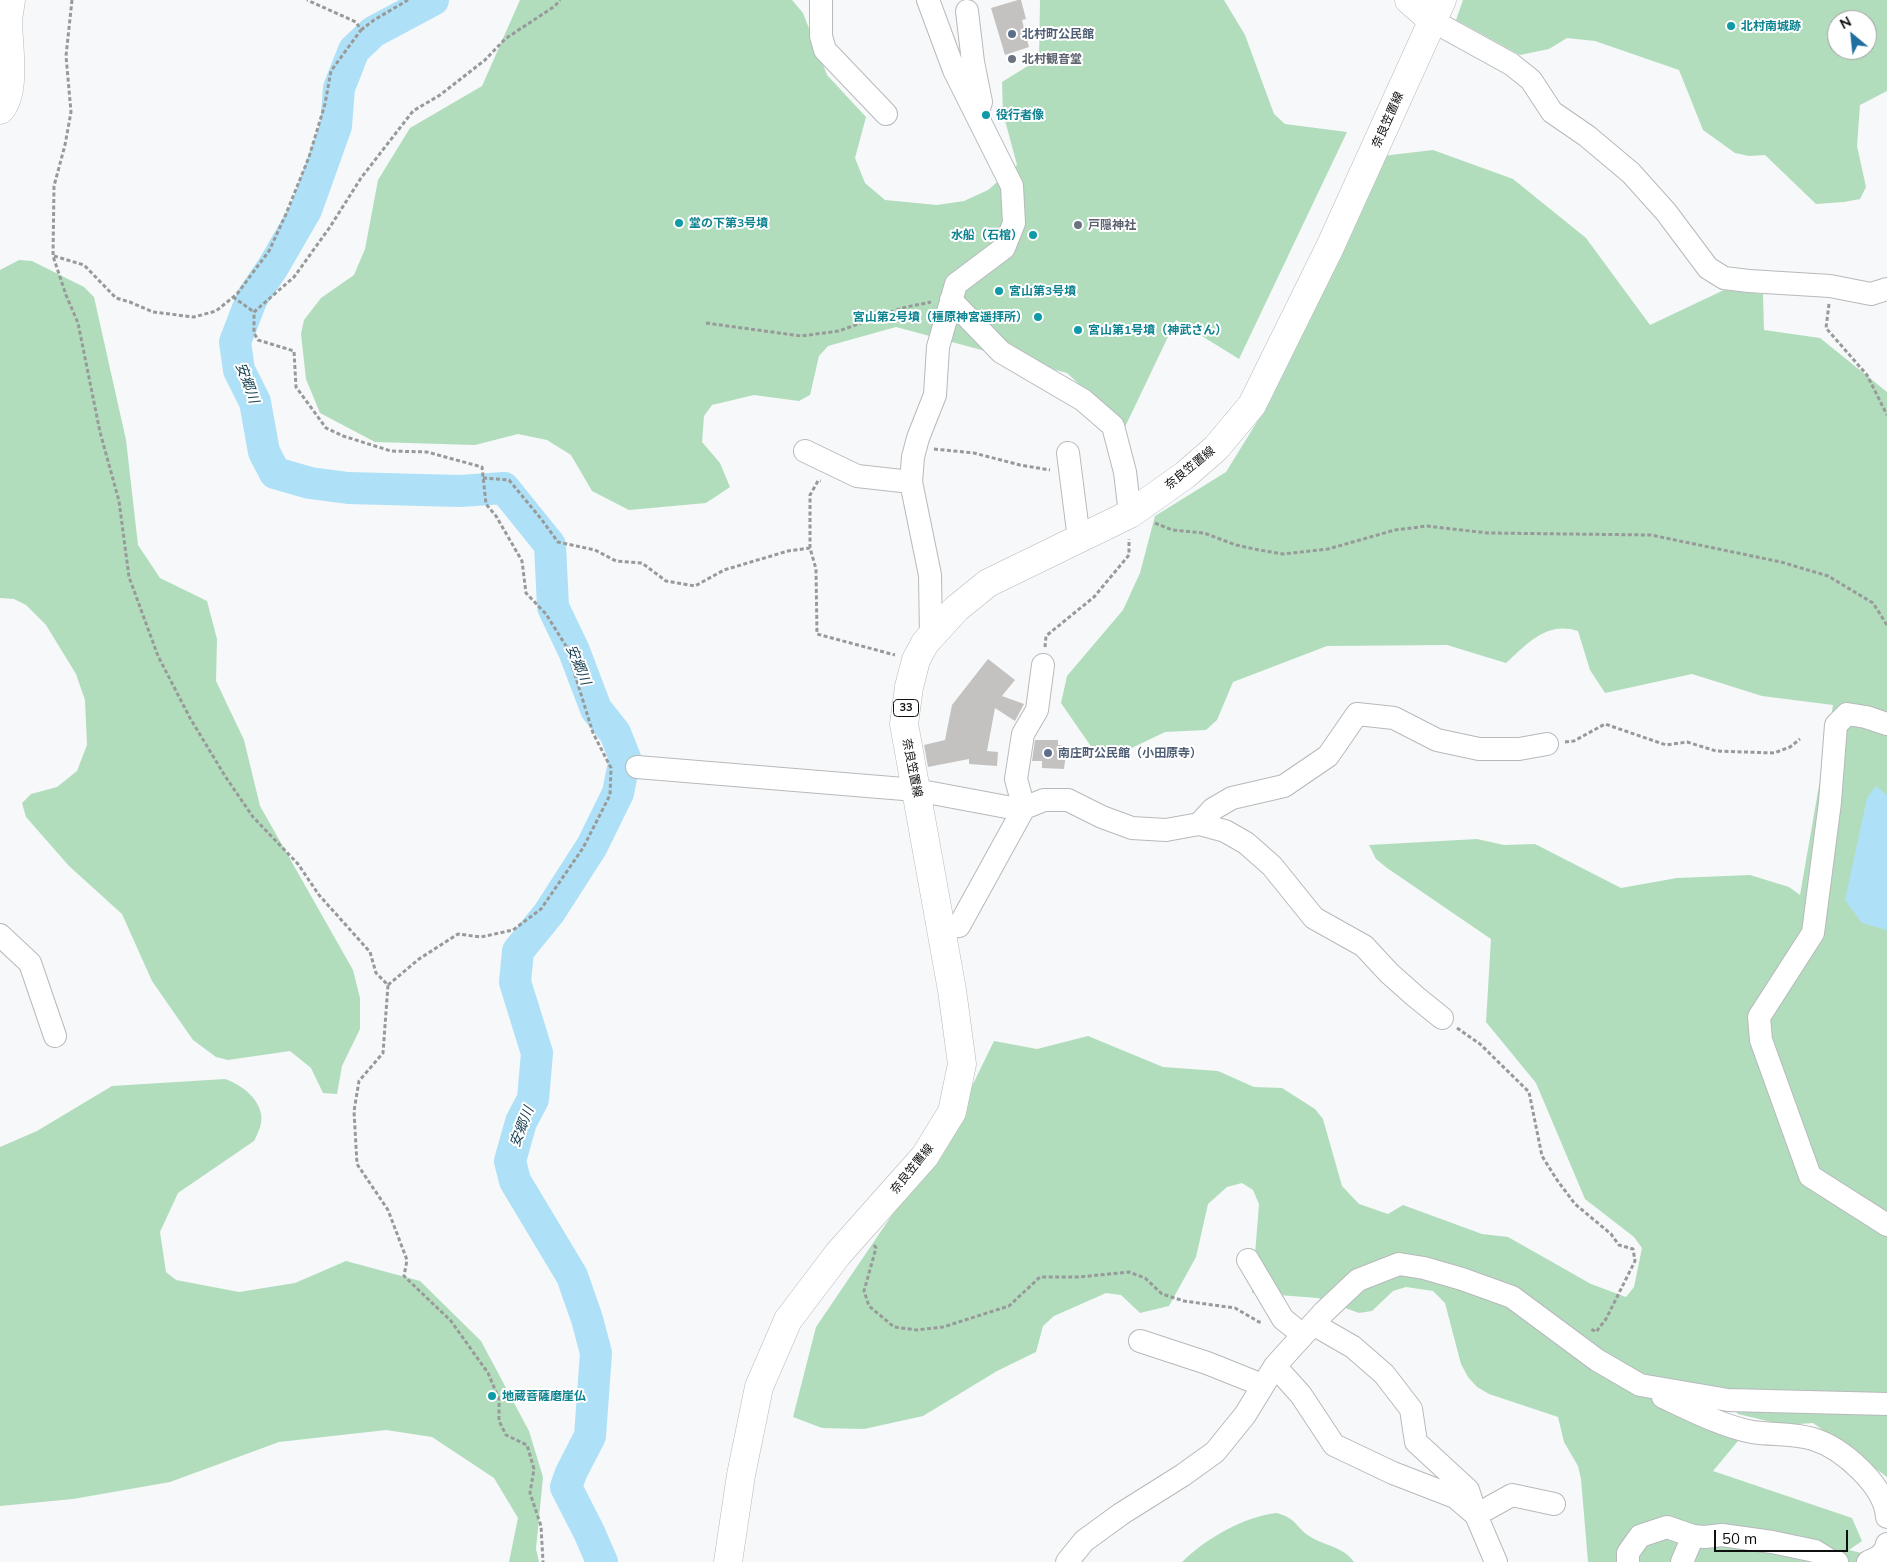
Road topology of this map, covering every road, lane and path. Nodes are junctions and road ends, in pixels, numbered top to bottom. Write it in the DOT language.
graph roads {
  1 [pos="10,0"];
  2 [pos="72,0"];
  3 [pos="306,0"];
  4 [pos="408,0"];
  5 [pos="560,0"];
  6 [pos="821,0"];
  7 [pos="928,0"];
  8 [pos="1409,0"];
  9 [pos="1438,10"];
  10 [pos="967,11"];
  11 [pos="361,30"];
  12 [pos="0,110"];
  13 [pos="886,114"];
  14 [pos="976,114"];
  15 [pos="53,256"];
  16 [pos="1830,286"];
  17 [pos="1887,289"];
  18 [pos="233,297"];
  19 [pos="952,300"];
  20 [pos="254,312"];
  21 [pos="706,323"];
  22 [pos="1887,415"];
  23 [pos="916,446"];
  24 [pos="805,451"];
  25 [pos="1069,463"];
  26 [pos="484,478"];
  27 [pos="827,481"];
  28 [pos="911,482"];
  29 [pos="1130,514"];
  30 [pos="1079,539"];
  31 [pos="810,548"];
  32 [pos="1887,626"];
  33 [pos="931,636"];
  34 [pos="916,660"];
  35 [pos="1043,665"];
  36 [pos="1887,724"];
  37 [pos="1800,739"];
  38 [pos="1547,744"];
  39 [pos="637,767"];
  40 [pos="916,790"];
  41 [pos="1024,808"];
  42 [pos="1199,824"];
  43 [pos="941,928"];
  44 [pos="0,935"];
  45 [pos="388,985"];
  46 [pos="1442,1018"];
  47 [pos="55,1036"];
  48 [pos="1887,1225"];
  49 [pos="871,1240"];
  50 [pos="1248,1260"];
  51 [pos="1283,1319"];
  52 [pos="1588,1327"];
  53 [pos="1308,1329"];
  54 [pos="1140,1341"];
  55 [pos="1275,1366"];
  56 [pos="1262,1385"];
  57 [pos="1640,1386"];
  58 [pos="1887,1404"];
  59 [pos="1554,1504"];
  60 [pos="1476,1515"];
  61 [pos="1887,1517"];
  62 [pos="1693,1536"];
  63 [pos="1887,1544"];
  64 [pos="543,1562"];
  65 [pos="728,1562"];
  66 [pos="1067,1562"];
  67 [pos="1496,1562"];
  68 [pos="1628,1562"];
  69 [pos="1682,1562"];
  70 [pos="1837,1562"];
  71 [pos="1868,1562"];
  1 -- 12 [label="main road"];
  2 -- 15 [label="path"];
  3 -- 11 [label="path"];
  4 -- 11 [label="path"];
  5 -- 20 [label="path"];
  6 -- 13 [label="street"];
  7 -- 14 [label="street"];
  8 -- 9 [label="main road"];
  9 -- 16 [label="street"];
  9 -- 29 [label="main road, 奈良笠置線 / 33"];
  10 -- 14 [label="street"];
  11 -- 18 [label="path"];
  14 -- 19 [label="street"];
  15 -- 18 [label="path"];
  15 -- 45 [label="path"];
  16 -- 17 [label="street"];
  16 -- 22 [label="path"];
  18 -- 20 [label="path"];
  19 -- 21 [label="path"];
  19 -- 23 [label="street"];
  19 -- 29 [label="street"];
  20 -- 26 [label="path"];
  23 -- 25 [label="path"];
  23 -- 28 [label="street"];
  24 -- 28 [label="street"];
  25 -- 30 [label="street"];
  26 -- 31 [label="path"];
  26 -- 45 [label="path"];
  27 -- 31 [label="path"];
  28 -- 33 [label="street"];
  29 -- 30 [label="main road, 奈良笠置線 / 33"];
  29 -- 32 [label="path"];
  29 -- 35 [label="path"];
  30 -- 33 [label="main road, 奈良笠置線 / 33"];
  31 -- 34 [label="path"];
  33 -- 34 [label="main road, 奈良笠置線 / 33"];
  34 -- 40 [label="main road, 奈良笠置線 / 33"];
  35 -- 41 [label="street"];
  36 -- 48 [label="street"];
  37 -- 38 [label="path"];
  38 -- 42 [label="street"];
  39 -- 40 [label="street"];
  40 -- 41 [label="street"];
  40 -- 43 [label="main road, 奈良笠置線 / 33"];
  41 -- 42 [label="street"];
  41 -- 43 [label="street"];
  42 -- 46 [label="street"];
  43 -- 65 [label="main road, 奈良笠置線 / 33"];
  44 -- 47 [label="street"];
  45 -- 64 [label="path"];
  46 -- 52 [label="path"];
  49 -- 51 [label="path"];
  50 -- 51 [label="street"];
  51 -- 53 [label="street"];
  53 -- 55 [label="street"];
  53 -- 57 [label="street"];
  53 -- 60 [label="street"];
  54 -- 56 [label="street"];
  55 -- 56 [label="street"];
  55 -- 60 [label="street"];
  56 -- 66 [label="street"];
  57 -- 58 [label="street"];
  57 -- 61 [label="street"];
  59 -- 60 [label="street"];
  60 -- 67 [label="street"];
  62 -- 68 [label="street"];
  62 -- 69 [label="street"];
  62 -- 70 [label="street"];
  63 -- 71 [label="street"];
}
